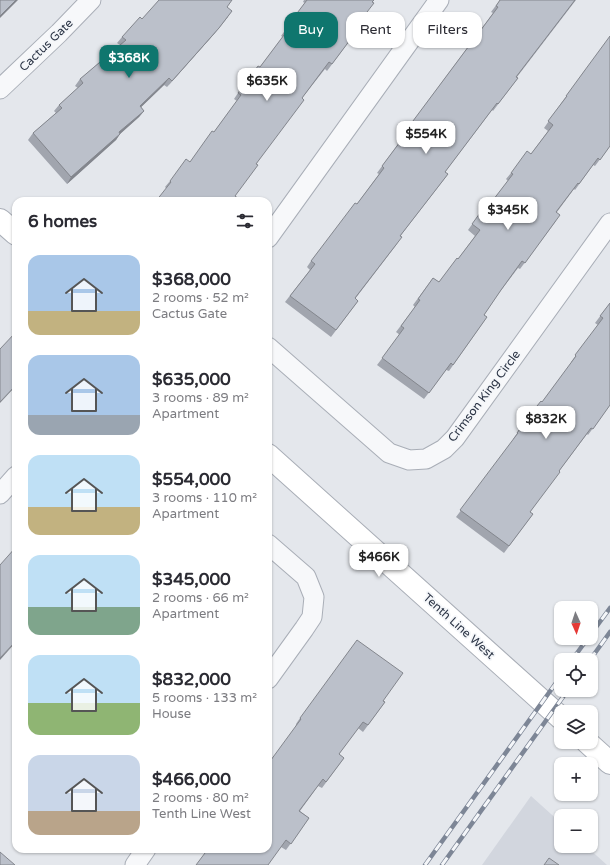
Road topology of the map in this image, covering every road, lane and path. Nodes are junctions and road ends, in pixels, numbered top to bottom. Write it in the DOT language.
graph roads {
  1 [pos="90,0"];
  2 [pos="440,0"];
  3 [pos="0,89"];
  4 [pos="0,220"];
  5 [pos="610,223"];
  6 [pos="12,230"];
  7 [pos="272,232"];
  8 [pos="272,350"];
  9 [pos="272,459"];
  10 [pos="12,480"];
  11 [pos="0,494"];
  12 [pos="272,547"];
  13 [pos="272,673"];
  14 [pos="554,712"];
  15 [pos="595,749"];
  16 [pos="610,763"];
  17 [pos="143,853"];
  18 [pos="135,865"];
  1 -- 3 [label="street, Cactus Gate"];
  2 -- 7 [label="street"];
  4 -- 6 [label="street"];
  5 -- 8 [label="street, Crimson King Circle"];
  9 -- 14 [label="street, Tenth Line West"];
  10 -- 11 [label="street"];
  12 -- 13 [label="street"];
  15 -- 16 [label="street"];
  17 -- 18 [label="street"];
}
